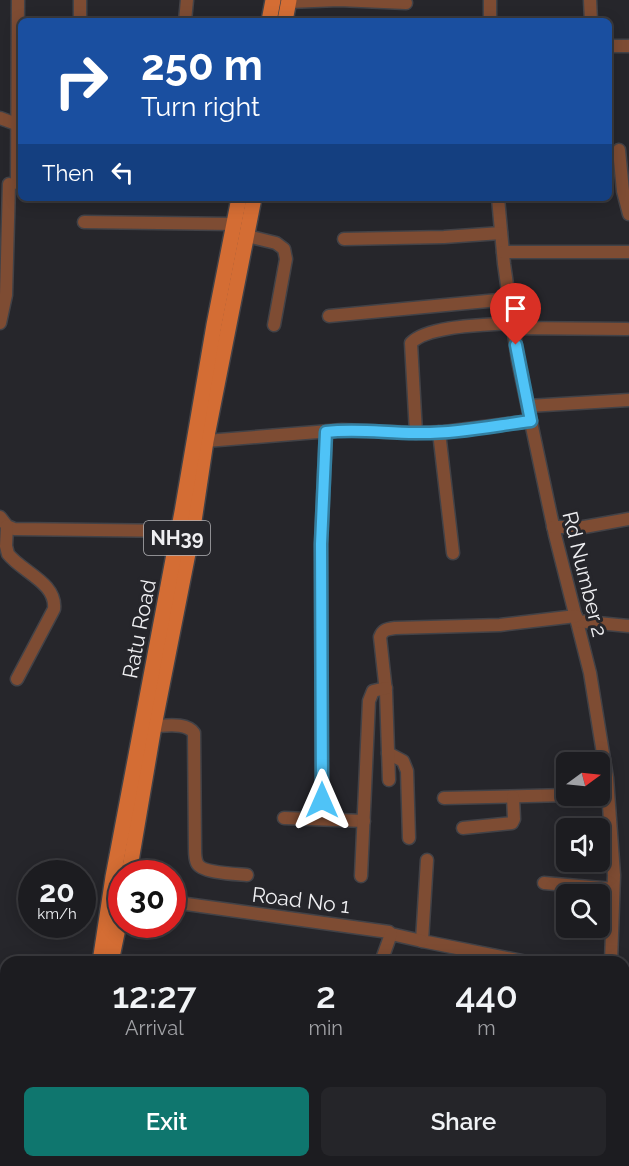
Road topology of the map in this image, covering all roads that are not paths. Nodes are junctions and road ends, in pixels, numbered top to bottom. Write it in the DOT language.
graph roads {
  1 [pos="18,0"];
  2 [pos="80,0"];
  3 [pos="188,0"];
  4 [pos="273,0"];
  5 [pos="490,0"];
  6 [pos="590,0"];
  7 [pos="289,1"];
  8 [pos="358,1"];
  9 [pos="406,3"];
  10 [pos="18,18"];
  11 [pos="80,18"];
  12 [pos="185,18"];
  13 [pos="270,18"];
  14 [pos="286,18"];
  15 [pos="490,18"];
  16 [pos="591,18"];
  17 [pos="612,46"];
  18 [pos="629,46"];
  19 [pos="0,117"];
  20 [pos="18,125"];
  21 [pos="18,133"];
  22 [pos="619,150"];
  23 [pos="12,184"];
  24 [pos="238,201"];
  25 [pos="253,201"];
  26 [pos="498,201"];
  27 [pos="627,202"];
  28 [pos="629,214"];
  29 [pos="84,222"];
  30 [pos="234,224"];
  31 [pos="501,233"];
  32 [pos="247,236"];
  33 [pos="344,239"];
  34 [pos="503,252"];
  35 [pos="629,252"];
  36 [pos="509,299"];
  37 [pos="329,316"];
  38 [pos="0,323"];
  39 [pos="274,325"];
  40 [pos="513,325"];
  41 [pos="627,329"];
  42 [pos="629,400"];
  43 [pos="528,406"];
  44 [pos="531,421"];
  45 [pos="326,432"];
  46 [pos="439,432"];
  47 [pos="416,433"];
  48 [pos="206,441"];
  49 [pos="629,519"];
  50 [pos="3,521"];
  51 [pos="553,527"];
  52 [pos="179,531"];
  53 [pos="453,553"];
  54 [pos="4,554"];
  55 [pos="576,619"];
  56 [pos="629,626"];
  57 [pos="17,679"];
  58 [pos="386,688"];
  59 [pos="154,726"];
  60 [pos="599,752"];
  61 [pos="388,753"];
  62 [pos="389,780"];
  63 [pos="556,795"];
  64 [pos="513,797"];
  65 [pos="444,798"];
  66 [pos="605,806"];
  67 [pos="284,818"];
  68 [pos="322,819"];
  69 [pos="364,821"];
  70 [pos="463,828"];
  71 [pos="409,838"];
  72 [pos="120,860"];
  73 [pos="131,860"];
  74 [pos="427,860"];
  75 [pos="247,875"];
  76 [pos="361,876"];
  77 [pos="544,883"];
  78 [pos="613,889"];
  79 [pos="186,904"];
  80 [pos="108,922"];
  81 [pos="391,934"];
  82 [pos="116,938"];
  83 [pos="422,941"];
  84 [pos="101,956"];
  85 [pos="112,956"];
  86 [pos="383,956"];
  87 [pos="497,956"];
  88 [pos="611,956"];
  1 -- 10 [label="street"];
  2 -- 11 [label="street"];
  3 -- 12 [label="street"];
  4 -- 13 [label="main road"];
  5 -- 15 [label="street"];
  6 -- 16 [label="street"];
  7 -- 8 [label="street"];
  7 -- 14 [label="main road"];
  8 -- 9 [label="street"];
  17 -- 18 [label="street"];
  19 -- 20 [label="street"];
  21 -- 23 [label="street"];
  22 -- 27 [label="street"];
  23 -- 38 [label="street"];
  24 -- 30 [label="main road, Ratu Road / NH39"];
  25 -- 32 [label="main road, Ratu Road"];
  26 -- 31 [label="street, Rd Number 2"];
  27 -- 28 [label="street"];
  29 -- 30 [label="street"];
  30 -- 52 [label="main road, Ratu Road / NH39"];
  31 -- 33 [label="street"];
  31 -- 34 [label="street, Rd Number 2"];
  32 -- 39 [label="street"];
  32 -- 48 [label="main road, Ratu Road"];
  34 -- 35 [label="street"];
  34 -- 36 [label="street, Rd Number 2"];
  36 -- 37 [label="street"];
  36 -- 40 [label="street, Rd Number 2"];
  40 -- 41 [label="street"];
  40 -- 43 [label="street, Rd Number 2"];
  40 -- 47 [label="street"];
  42 -- 43 [label="street"];
  43 -- 44 [label="street, Rd Number 2"];
  44 -- 46 [label="street"];
  44 -- 51 [label="street, Rd Number 2"];
  45 -- 47 [label="street"];
  45 -- 48 [label="street"];
  45 -- 68 [label="street"];
  46 -- 47 [label="street"];
  46 -- 53 [label="street"];
  48 -- 59 [label="main road, Ratu Road"];
  49 -- 51 [label="street"];
  50 -- 52 [label="street"];
  50 -- 54 [label="street"];
  51 -- 55 [label="street, Rd Number 2"];
  52 -- 72 [label="main road, Ratu Road / NH39"];
  54 -- 57 [label="street"];
  55 -- 56 [label="street"];
  55 -- 58 [label="street"];
  55 -- 60 [label="street, Rd Number 2"];
  58 -- 61 [label="street"];
  58 -- 69 [label="street"];
  59 -- 73 [label="main road, Ratu Road"];
  59 -- 75 [label="street"];
  61 -- 62 [label="street"];
  61 -- 71 [label="street"];
  63 -- 64 [label="street"];
  64 -- 65 [label="street"];
  64 -- 70 [label="street"];
  66 -- 78 [label="street, Rd Number 2"];
  67 -- 68 [label="street"];
  68 -- 69 [label="street"];
  69 -- 76 [label="street"];
  74 -- 83 [label="street"];
  77 -- 78 [label="street"];
  78 -- 88 [label="street, Rd Number 2"];
  79 -- 81 [label="street, Road No 1"];
  80 -- 84 [label="main road, Ratu Road"];
  81 -- 83 [label="street, Road No 1"];
  81 -- 86 [label="street"];
  82 -- 85 [label="main road"];
  83 -- 87 [label="street, Road No 1"];
}
